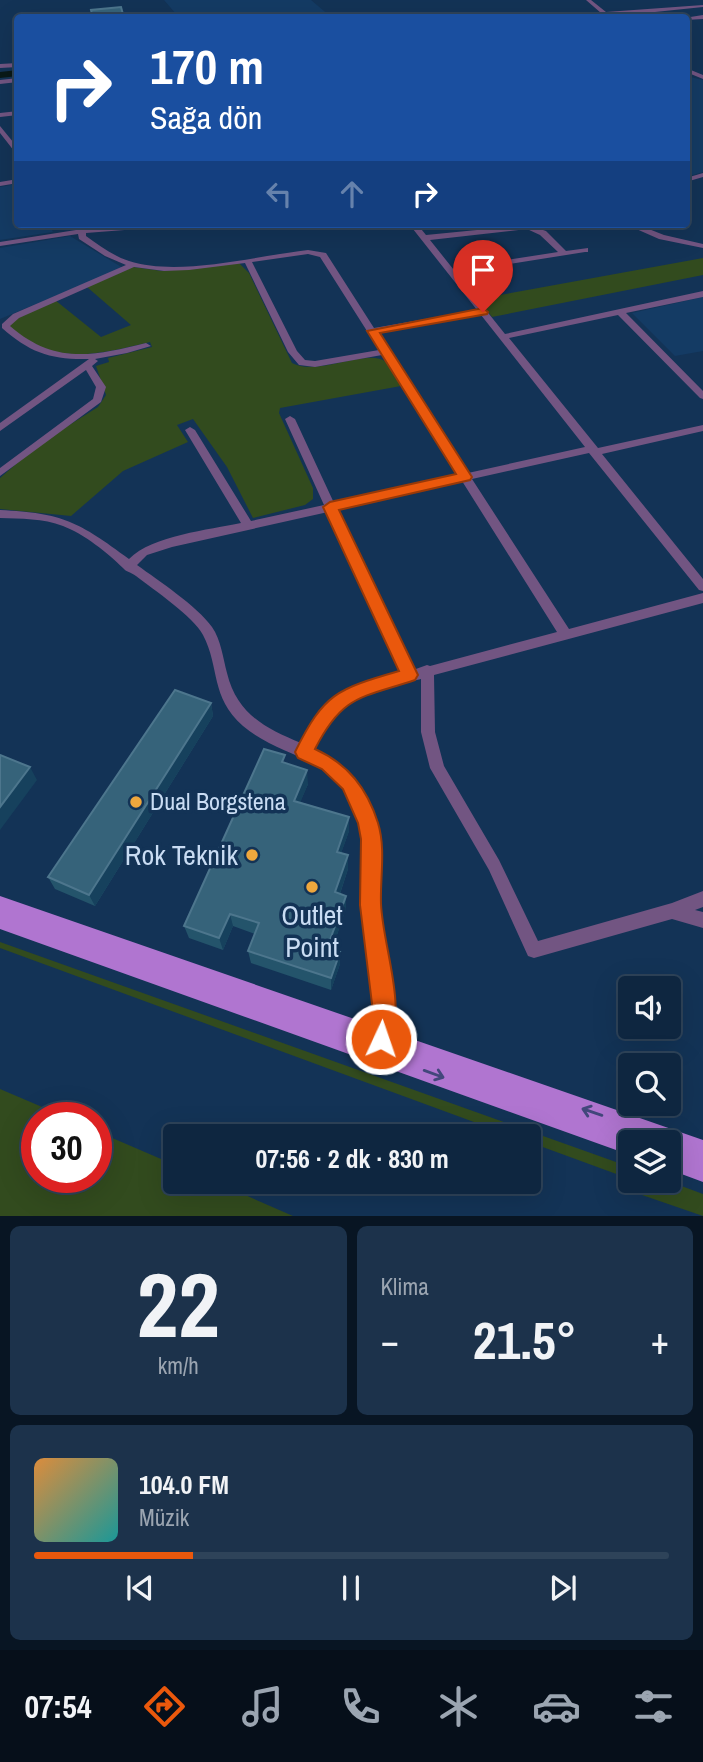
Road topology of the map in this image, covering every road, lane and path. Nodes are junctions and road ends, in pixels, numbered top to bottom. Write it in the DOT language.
graph roads {
  1 [pos="588,0"];
  2 [pos="703,6"];
  3 [pos="605,13"];
  4 [pos="594,14"];
  5 [pos="0,128"];
  6 [pos="14,149"];
  7 [pos="74,228"];
  8 [pos="79,228"];
  9 [pos="417,228"];
  10 [pos="511,228"];
  11 [pos="532,228"];
  12 [pos="640,228"];
  13 [pos="425,238"];
  14 [pos="0,244"];
  15 [pos="703,246"];
  16 [pos="585,250"];
  17 [pos="564,253"];
  18 [pos="247,260"];
  19 [pos="497,264"];
  20 [pos="132,265"];
  21 [pos="703,294"];
  22 [pos="483,312"];
  23 [pos="621,313"];
  24 [pos="373,331"];
  25 [pos="502,337"];
  26 [pos="146,346"];
  27 [pos="386,351"];
  28 [pos="92,362"];
  29 [pos="703,396"];
  30 [pos="290,419"];
  31 [pos="0,428"];
  32 [pos="703,428"];
  33 [pos="190,429"];
  34 [pos="593,451"];
  35 [pos="0,473"];
  36 [pos="465,477"];
  37 [pos="330,507"];
  38 [pos="0,513"];
  39 [pos="248,525"];
  40 [pos="128,566"];
  41 [pos="703,587"];
  42 [pos="703,598"];
  43 [pos="565,634"];
  44 [pos="427,670"];
  45 [pos="409,675"];
  46 [pos="304,752"];
  47 [pos="703,899"];
  48 [pos="0,905"];
  49 [pos="672,911"];
  50 [pos="0,920"];
  51 [pos="703,920"];
  52 [pos="379,1046"];
  53 [pos="618,1139"];
  54 [pos="703,1151"];
  55 [pos="681,1163"];
  56 [pos="703,1171"];
  1 -- 3 [label="street"];
  2 -- 3 [label="street"];
  3 -- 4 [label="street"];
  5 -- 6 [label="street"];
  7 -- 14 [label="street"];
  8 -- 20 [label="street"];
  9 -- 13 [label="street"];
  10 -- 13 [label="street"];
  11 -- 17 [label="street"];
  12 -- 15 [label="street"];
  13 -- 22 [label="street"];
  16 -- 17 [label="street"];
  17 -- 19 [label="street"];
  18 -- 20 [label="street"];
  18 -- 24 [label="street"];
  18 -- 27 [label="street"];
  20 -- 28 [label="street"];
  21 -- 23 [label="street"];
  22 -- 24 [label="street"];
  22 -- 25 [label="street"];
  23 -- 25 [label="street"];
  23 -- 29 [label="street"];
  24 -- 27 [label="street"];
  25 -- 34 [label="street"];
  26 -- 28 [label="street"];
  27 -- 36 [label="street"];
  28 -- 31 [label="street"];
  28 -- 35 [label="street"];
  30 -- 37 [label="street"];
  32 -- 34 [label="street"];
  33 -- 39 [label="street"];
  34 -- 36 [label="street"];
  34 -- 41 [label="street"];
  36 -- 37 [label="street"];
  36 -- 43 [label="street"];
  37 -- 39 [label="street"];
  37 -- 45 [label="street"];
  38 -- 40 [label="street"];
  39 -- 40 [label="street"];
  40 -- 46 [label="street"];
  42 -- 43 [label="street"];
  43 -- 44 [label="street"];
  44 -- 45 [label="street"];
  44 -- 49 [label="street"];
  45 -- 46 [label="street"];
  46 -- 52 [label="street"];
  47 -- 49 [label="street"];
  48 -- 52 [label="main road"];
  49 -- 51 [label="street"];
  50 -- 52 [label="main road"];
  52 -- 53 [label="main road, one-way"];
  54 -- 52 [label="main road, one-way"];
  55 -- 56 [label="main road"];
}
